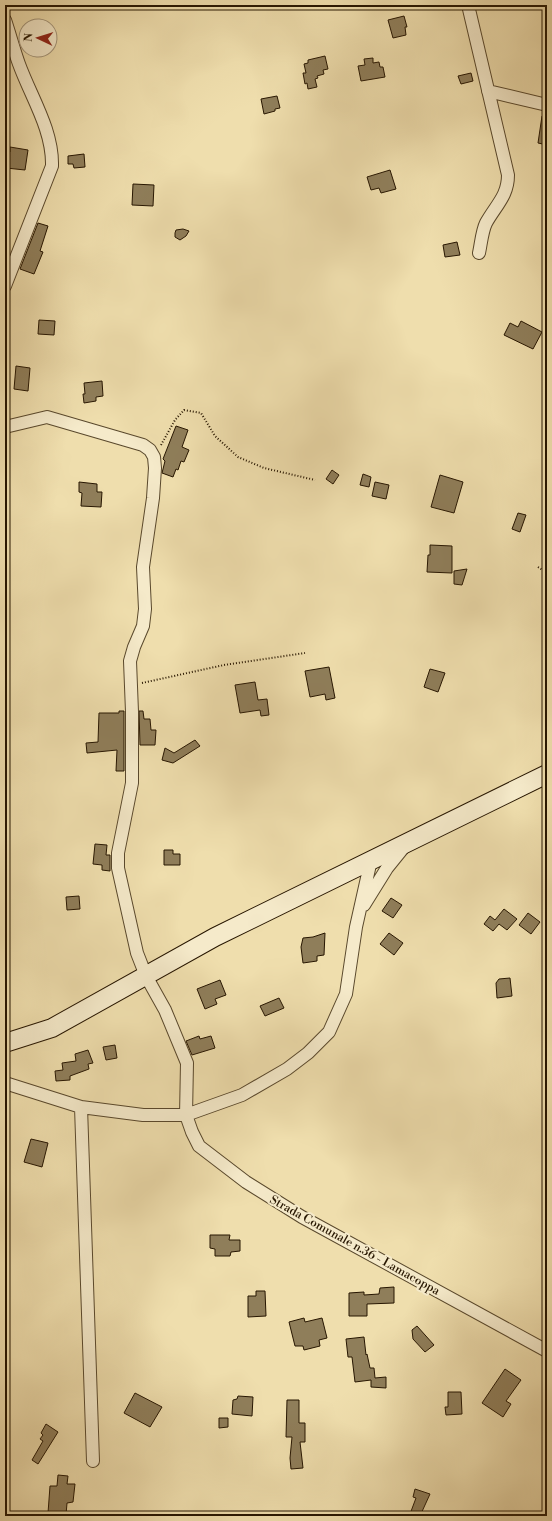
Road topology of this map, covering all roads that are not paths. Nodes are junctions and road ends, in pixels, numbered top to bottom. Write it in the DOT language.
graph roads {
  1 [pos="468,5"];
  2 [pos="5,20"];
  3 [pos="488,91"];
  4 [pos="547,105"];
  5 [pos="479,253"];
  6 [pos="5,286"];
  7 [pos="5,427"];
  8 [pos="547,774"];
  9 [pos="408,842"];
  10 [pos="371,860"];
  11 [pos="356,927"];
  12 [pos="146,976"];
  13 [pos="5,1042"];
  14 [pos="5,1084"];
  15 [pos="81,1107"];
  16 [pos="186,1115"];
  17 [pos="547,1351"];
  18 [pos="93,1461"];
  1 -- 3 [label="street"];
  2 -- 6 [label="street"];
  3 -- 4 [label="street"];
  3 -- 5 [label="street"];
  7 -- 12 [label="street"];
  8 -- 9 [label="main road"];
  9 -- 10 [label="main road"];
  9 -- 11 [label="street"];
  10 -- 11 [label="street"];
  10 -- 12 [label="main road"];
  11 -- 16 [label="street"];
  12 -- 13 [label="main road"];
  12 -- 16 [label="street"];
  14 -- 15 [label="street"];
  15 -- 16 [label="street"];
  15 -- 18 [label="street"];
  16 -- 17 [label="street, Strada Comunale n.36 - Lamacoppa"];
}
